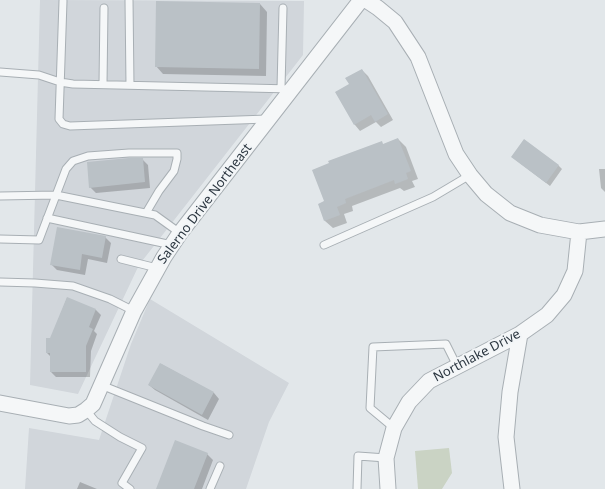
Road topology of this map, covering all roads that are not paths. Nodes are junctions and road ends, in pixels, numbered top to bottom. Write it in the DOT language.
graph roads {
  1 [pos="129,0"];
  2 [pos="361,0"];
  3 [pos="366,0"];
  4 [pos="63,1"];
  5 [pos="104,8"];
  6 [pos="283,8"];
  7 [pos="0,72"];
  8 [pos="60,82"];
  9 [pos="103,84"];
  10 [pos="130,85"];
  11 [pos="287,88"];
  12 [pos="269,119"];
  13 [pos="470,175"];
  14 [pos="56,195"];
  15 [pos="0,196"];
  16 [pos="146,213"];
  17 [pos="47,218"];
  18 [pos="605,229"];
  19 [pos="579,232"];
  20 [pos="0,239"];
  21 [pos="176,239"];
  22 [pos="324,246"];
  23 [pos="121,259"];
  24 [pos="157,268"];
  25 [pos="0,282"];
  26 [pos="134,311"];
  27 [pos="520,334"];
  28 [pos="457,366"];
  29 [pos="101,385"];
  30 [pos="0,403"];
  31 [pos="86,410"];
  32 [pos="394,428"];
  33 [pos="229,435"];
  34 [pos="386,458"];
  35 [pos="220,466"];
  36 [pos="130,489"];
  37 [pos="210,489"];
  38 [pos="357,489"];
  39 [pos="388,489"];
  40 [pos="512,489"];
  1 -- 10 [label="lane"];
  2 -- 11 [label="street, Salerno Drive Northeast"];
  3 -- 13 [label="street"];
  4 -- 8 [label="lane"];
  5 -- 9 [label="lane"];
  6 -- 11 [label="lane"];
  7 -- 8 [label="lane"];
  8 -- 9 [label="lane"];
  8 -- 12 [label="lane"];
  9 -- 10 [label="lane"];
  10 -- 11 [label="lane"];
  11 -- 12 [label="street, Salerno Drive Northeast"];
  12 -- 21 [label="street, Salerno Drive Northeast"];
  13 -- 19 [label="street"];
  13 -- 22 [label="lane"];
  14 -- 15 [label="lane"];
  14 -- 16 [label="lane"];
  14 -- 16 [label="lane"];
  14 -- 17 [label="lane"];
  16 -- 21 [label="lane"];
  17 -- 20 [label="lane"];
  17 -- 21 [label="lane"];
  18 -- 19 [label="street"];
  19 -- 27 [label="street, Northlake Drive"];
  21 -- 24 [label="street, Salerno Drive Northeast"];
  23 -- 24 [label="lane"];
  24 -- 26 [label="street, Salerno Drive Northeast"];
  25 -- 26 [label="lane"];
  26 -- 29 [label="street, Salerno Drive Northeast"];
  27 -- 28 [label="street, Northlake Drive"];
  27 -- 40 [label="street"];
  28 -- 32 [label="street, Northlake Drive"];
  28 -- 32 [label="lane"];
  29 -- 31 [label="street, Salerno Drive Northeast"];
  29 -- 33 [label="lane"];
  30 -- 31 [label="street"];
  31 -- 36 [label="lane"];
  32 -- 34 [label="street, Northlake Drive"];
  34 -- 38 [label="lane"];
  34 -- 39 [label="street, Northlake Drive"];
  35 -- 37 [label="lane"];
}
